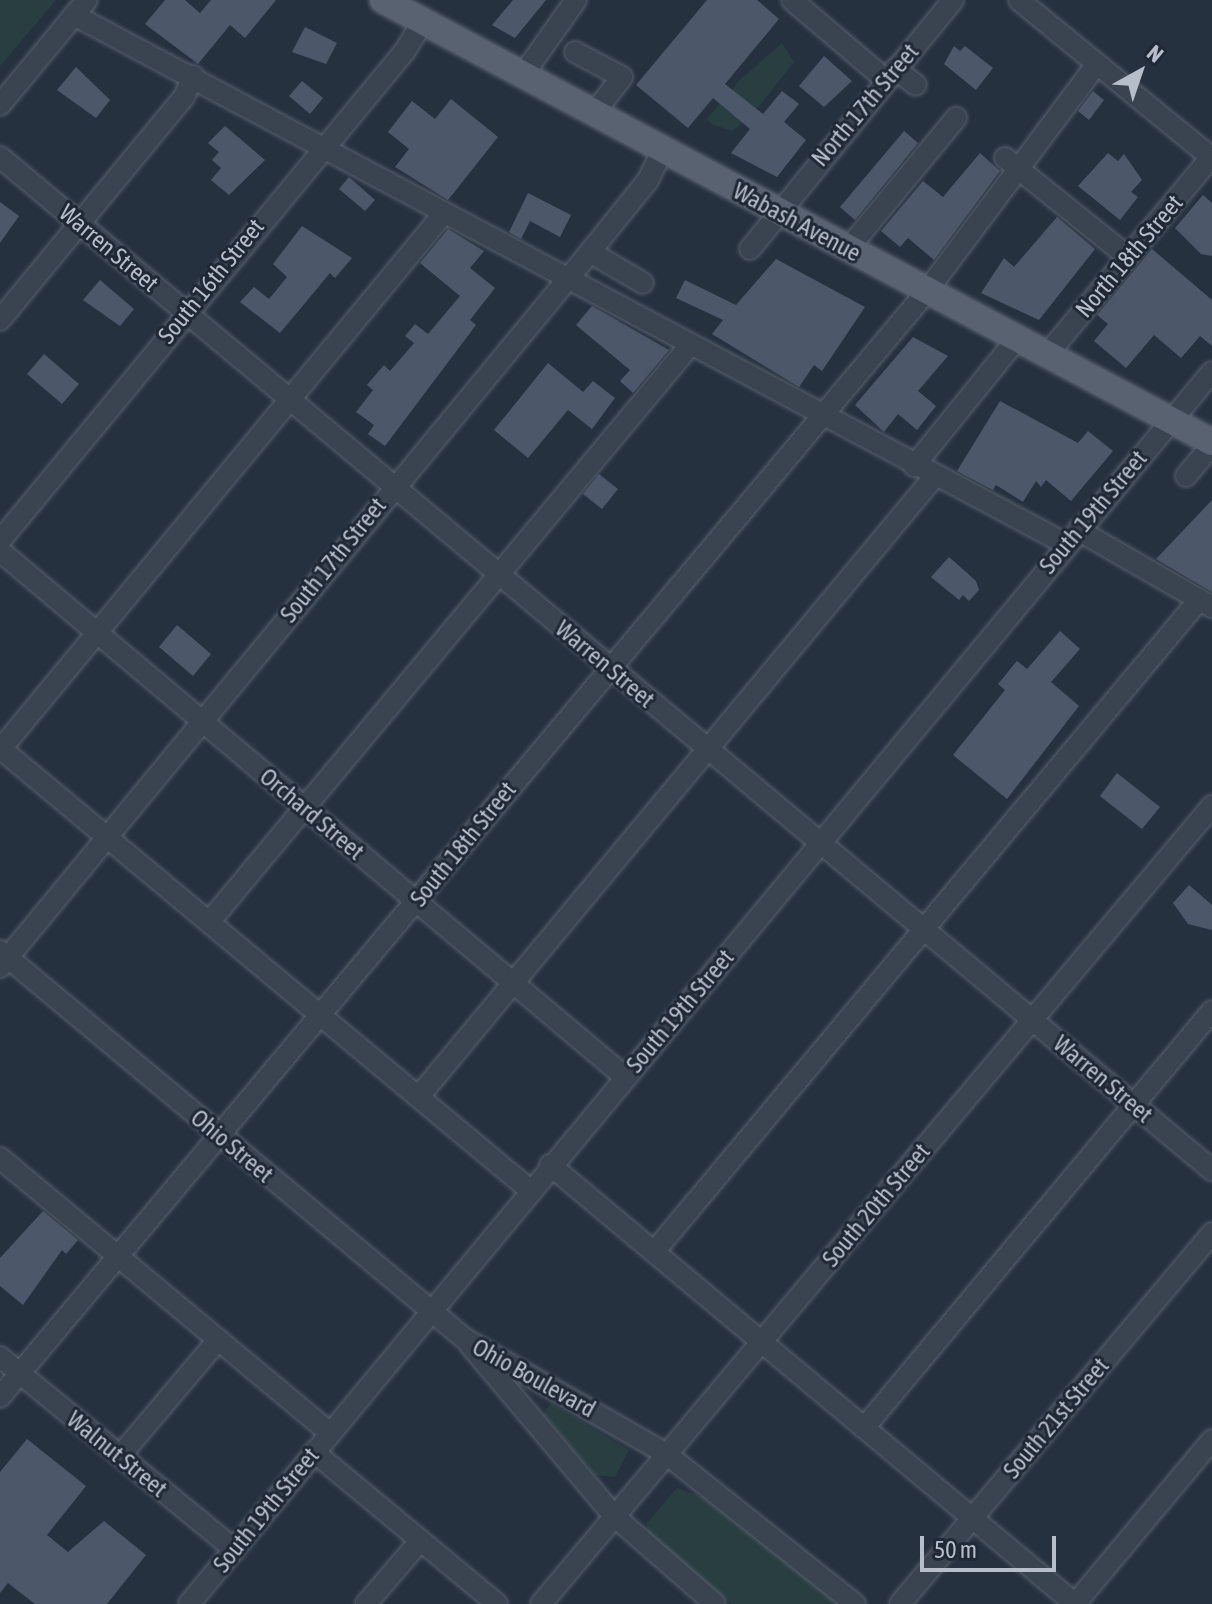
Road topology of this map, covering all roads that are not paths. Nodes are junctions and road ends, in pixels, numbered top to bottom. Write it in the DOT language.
graph roads {
  1 [pos="383,0"];
  2 [pos="576,0"];
  3 [pos="792,0"];
  4 [pos="953,0"];
  5 [pos="1019,0"];
  6 [pos="80,8"];
  7 [pos="423,21"];
  8 [pos="575,52"];
  9 [pos="1096,65"];
  10 [pos="523,75"];
  11 [pos="891,75"];
  12 [pos="193,76"];
  13 [pos="916,85"];
  14 [pos="0,105"];
  15 [pos="594,113"];
  16 [pos="956,118"];
  17 [pos="323,144"];
  18 [pos="662,151"];
  19 [pos="1211,156"];
  20 [pos="0,157"];
  21 [pos="1010,162"];
  22 [pos="444,213"];
  23 [pos="782,214"];
  24 [pos="82,224"];
  25 [pos="750,249"];
  26 [pos="848,249"];
  27 [pos="590,252"];
  28 [pos="1128,257"];
  29 [pos="568,279"];
  30 [pos="643,283"];
  31 [pos="927,291"];
  32 [pos="185,312"];
  33 [pos="0,320"];
  34 [pos="1017,339"];
  35 [pos="691,344"];
  36 [pos="1046,356"];
  37 [pos="1212,372"];
  38 [pos="289,397"];
  39 [pos="822,415"];
  40 [pos="1170,419"];
  41 [pos="1212,443"];
  42 [pos="914,466"];
  43 [pos="1186,476"];
  44 [pos="934,477"];
  45 [pos="394,486"];
  46 [pos="1072,537"];
  47 [pos="0,541"];
  48 [pos="0,551"];
  49 [pos="498,575"];
  50 [pos="1205,604"];
  51 [pos="97,630"];
  52 [pos="609,667"];
  53 [pos="203,721"];
  54 [pos="0,748"];
  55 [pos="706,748"];
  56 [pos="1212,806"];
  57 [pos="304,809"];
  58 [pos="109,839"];
  59 [pos="821,844"];
  60 [pos="415,902"];
  61 [pos="210,921"];
  62 [pos="923,929"];
  63 [pos="3,959"];
  64 [pos="513,984"];
  65 [pos="1212,1011"];
  66 [pos="324,1013"];
  67 [pos="1033,1020"];
  68 [pos="624,1076"];
  69 [pos="420,1095"];
  70 [pos="1134,1105"];
  71 [pos="220,1137"];
  72 [pos="550,1165"];
  73 [pos="2,1166"];
  74 [pos="1212,1170"];
  75 [pos="530,1190"];
  76 [pos="1212,1233"];
  77 [pos="654,1252"];
  78 [pos="119,1257"];
  79 [pos="430,1310"];
  80 [pos="465,1339"];
  81 [pos="218,1340"];
  82 [pos="760,1341"];
  83 [pos="0,1357"];
  84 [pos="20,1374"];
  85 [pos="0,1397"];
  86 [pos="864,1428"];
  87 [pos="330,1433"];
  88 [pos="1212,1440"];
  89 [pos="314,1452"];
  90 [pos="665,1453"];
  91 [pos="120,1456"];
  92 [pos="613,1515"];
  93 [pos="972,1518"];
  94 [pos="420,1541"];
  95 [pos="235,1550"];
  96 [pos="189,1604"];
  97 [pos="366,1604"];
  98 [pos="497,1604"];
  99 [pos="541,1604"];
  100 [pos="715,1604"];
  101 [pos="855,1604"];
  102 [pos="900,1604"];
  1 -- 7 [label="main road, Wabash Avenue"];
  2 -- 10 [label="street"];
  3 -- 11 [label="street"];
  4 -- 11 [label="street, North 17th Street"];
  5 -- 9 [label="street"];
  6 -- 12 [label="street"];
  6 -- 14 [label="street"];
  7 -- 10 [label="main road, Wabash Avenue"];
  7 -- 17 [label="street, South 16th Street"];
  8 -- 15 [label="street"];
  9 -- 19 [label="street"];
  9 -- 21 [label="street, South 18th Street"];
  10 -- 15 [label="main road, Wabash Avenue"];
  11 -- 13 [label="street"];
  11 -- 23 [label="street, North 17th Street"];
  12 -- 17 [label="street"];
  12 -- 24 [label="street"];
  15 -- 18 [label="main road, Wabash Avenue"];
  16 -- 26 [label="street"];
  17 -- 22 [label="street"];
  17 -- 32 [label="street, South 16th Street"];
  18 -- 23 [label="main road, Wabash Avenue"];
  18 -- 27 [label="street, South 17th Street"];
  19 -- 28 [label="street, North 18th Street"];
  20 -- 24 [label="street, Warren Street"];
  21 -- 28 [label="street"];
  21 -- 31 [label="street, South 18th Street"];
  22 -- 29 [label="street"];
  22 -- 38 [label="street"];
  23 -- 25 [label="street, North 17th Street"];
  23 -- 26 [label="main road, Wabash Avenue"];
  24 -- 32 [label="street, Warren Street"];
  24 -- 33 [label="street"];
  26 -- 31 [label="main road, Wabash Avenue"];
  27 -- 29 [label="street, South 17th Street"];
  27 -- 30 [label="street"];
  28 -- 36 [label="street, North 18th Street"];
  29 -- 35 [label="street"];
  29 -- 45 [label="street, South 17th Street"];
  31 -- 34 [label="main road, Wabash Avenue"];
  31 -- 39 [label="street, South 18th Street"];
  32 -- 38 [label="street, Warren Street"];
  32 -- 47 [label="street, South 16th Street"];
  34 -- 36 [label="main road, Wabash Avenue"];
  34 -- 42 [label="street"];
  35 -- 39 [label="street"];
  35 -- 49 [label="street"];
  36 -- 40 [label="main road, Wabash Avenue"];
  37 -- 40 [label="street, South 19th Street"];
  38 -- 45 [label="street, Warren Street"];
  38 -- 51 [label="street"];
  39 -- 42 [label="street"];
  39 -- 52 [label="street, South 18th Street"];
  40 -- 41 [label="main road, Wabash Avenue"];
  40 -- 46 [label="street, South 19th Street"];
  41 -- 43 [label="street"];
  42 -- 44 [label="street"];
  44 -- 46 [label="street"];
  44 -- 55 [label="street"];
  45 -- 49 [label="street, Warren Street"];
  45 -- 53 [label="street, South 17th Street"];
  46 -- 50 [label="street"];
  46 -- 59 [label="street, South 19th Street"];
  48 -- 51 [label="street, Orchard Street"];
  49 -- 52 [label="street, Warren Street"];
  49 -- 57 [label="street"];
  50 -- 62 [label="street"];
  51 -- 53 [label="street, Orchard Street"];
  51 -- 54 [label="street"];
  52 -- 55 [label="street, Warren Street"];
  52 -- 60 [label="street, South 18th Street"];
  53 -- 57 [label="street, Orchard Street"];
  53 -- 58 [label="street, South 17th Street"];
  54 -- 58 [label="street"];
  55 -- 59 [label="street, Warren Street"];
  55 -- 64 [label="street"];
  56 -- 67 [label="street, South 20th Street"];
  57 -- 60 [label="street, Orchard Street"];
  57 -- 61 [label="street"];
  58 -- 61 [label="street"];
  58 -- 63 [label="street, South 17th Street"];
  59 -- 62 [label="street, Warren Street"];
  59 -- 68 [label="street, South 19th Street"];
  60 -- 64 [label="street, Orchard Street"];
  60 -- 66 [label="street, South 18th Street"];
  61 -- 66 [label="street"];
  62 -- 67 [label="street, Warren Street"];
  62 -- 77 [label="street"];
  63 -- 71 [label="street, Ohio Street"];
  64 -- 68 [label="street, Orchard Street"];
  64 -- 69 [label="street"];
  65 -- 70 [label="street"];
  66 -- 69 [label="street"];
  66 -- 71 [label="street, South 18th Street"];
  67 -- 70 [label="street, Warren Street"];
  67 -- 82 [label="street, South 20th Street"];
  68 -- 72 [label="street, South 19th Street"];
  69 -- 75 [label="street"];
  70 -- 74 [label="street, Warren Street"];
  70 -- 86 [label="street"];
  71 -- 78 [label="street, South 18th Street"];
  71 -- 79 [label="street, Ohio Street"];
  72 -- 75 [label="street, South 19th Street"];
  72 -- 77 [label="street"];
  73 -- 78 [label="street"];
  75 -- 79 [label="street, South 19th Street"];
  76 -- 93 [label="street, South 21st Street"];
  77 -- 82 [label="street"];
  78 -- 81 [label="street"];
  78 -- 84 [label="street, South 18th Street"];
  79 -- 80 [label="street, Ohio Street"];
  79 -- 87 [label="street, South 19th Street"];
  80 -- 90 [label="street, Ohio Boulevard"];
  80 -- 92 [label="street, Ohio Boulevard"];
  81 -- 87 [label="street"];
  81 -- 91 [label="street"];
  82 -- 86 [label="street"];
  82 -- 90 [label="street, South 20th Street"];
  83 -- 84 [label="street, Walnut Street"];
  84 -- 85 [label="street, South 18th Street"];
  84 -- 91 [label="street, Walnut Street"];
  86 -- 93 [label="street"];
  87 -- 89 [label="street, South 19th Street"];
  88 -- 93 [label="street"];
  89 -- 94 [label="street"];
  89 -- 95 [label="street, South 19th Street"];
  90 -- 92 [label="street, South 20th Street"];
  90 -- 101 [label="street, Ohio Boulevard"];
  91 -- 95 [label="street, Walnut Street"];
  92 -- 99 [label="street, South 20th Street"];
  92 -- 100 [label="street, Ohio Boulevard"];
  93 -- 102 [label="street, South 21st Street"];
  94 -- 97 [label="street"];
  94 -- 98 [label="street"];
  95 -- 96 [label="street, South 19th Street"];
}
